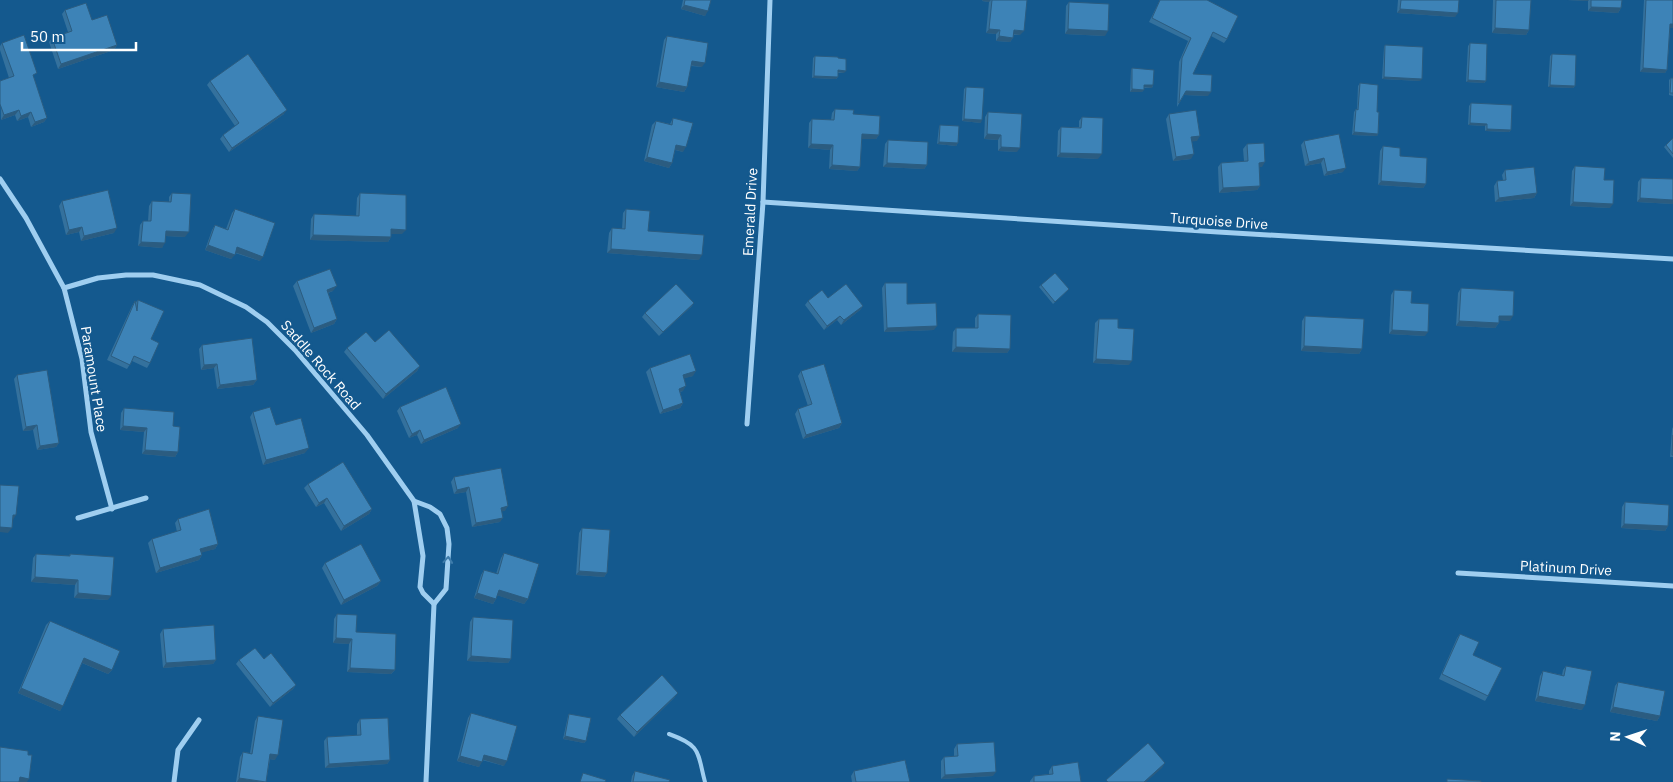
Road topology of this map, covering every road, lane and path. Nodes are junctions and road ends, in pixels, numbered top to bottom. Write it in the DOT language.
graph roads {
  1 [pos="770,0"];
  2 [pos="0,179"];
  3 [pos="763,202"];
  4 [pos="1673,259"];
  5 [pos="64,288"];
  6 [pos="747,424"];
  7 [pos="146,498"];
  8 [pos="414,501"];
  9 [pos="112,509"];
  10 [pos="78,518"];
  11 [pos="1458,573"];
  12 [pos="1673,586"];
  13 [pos="434,604"];
  14 [pos="199,720"];
  15 [pos="669,734"];
  16 [pos="174,782"];
  17 [pos="426,782"];
  18 [pos="705,782"];
  1 -- 3 [label="street, Emerald Drive"];
  2 -- 5 [label="street, Paramount Place"];
  3 -- 4 [label="street, Turquoise Drive"];
  3 -- 6 [label="street, Emerald Drive"];
  5 -- 8 [label="street, Saddle Rock Road"];
  5 -- 9 [label="street, Paramount Place"];
  7 -- 9 [label="street"];
  8 -- 13 [label="street, Saddle Rock Road"];
  13 -- 8 [label="street, Saddle Rock Road, one-way"];
  9 -- 10 [label="street"];
  11 -- 12 [label="street, Platinum Drive"];
  13 -- 17 [label="street, Saddle Rock Road"];
  14 -- 16 [label="street"];
  15 -- 18 [label="lane"];
}
